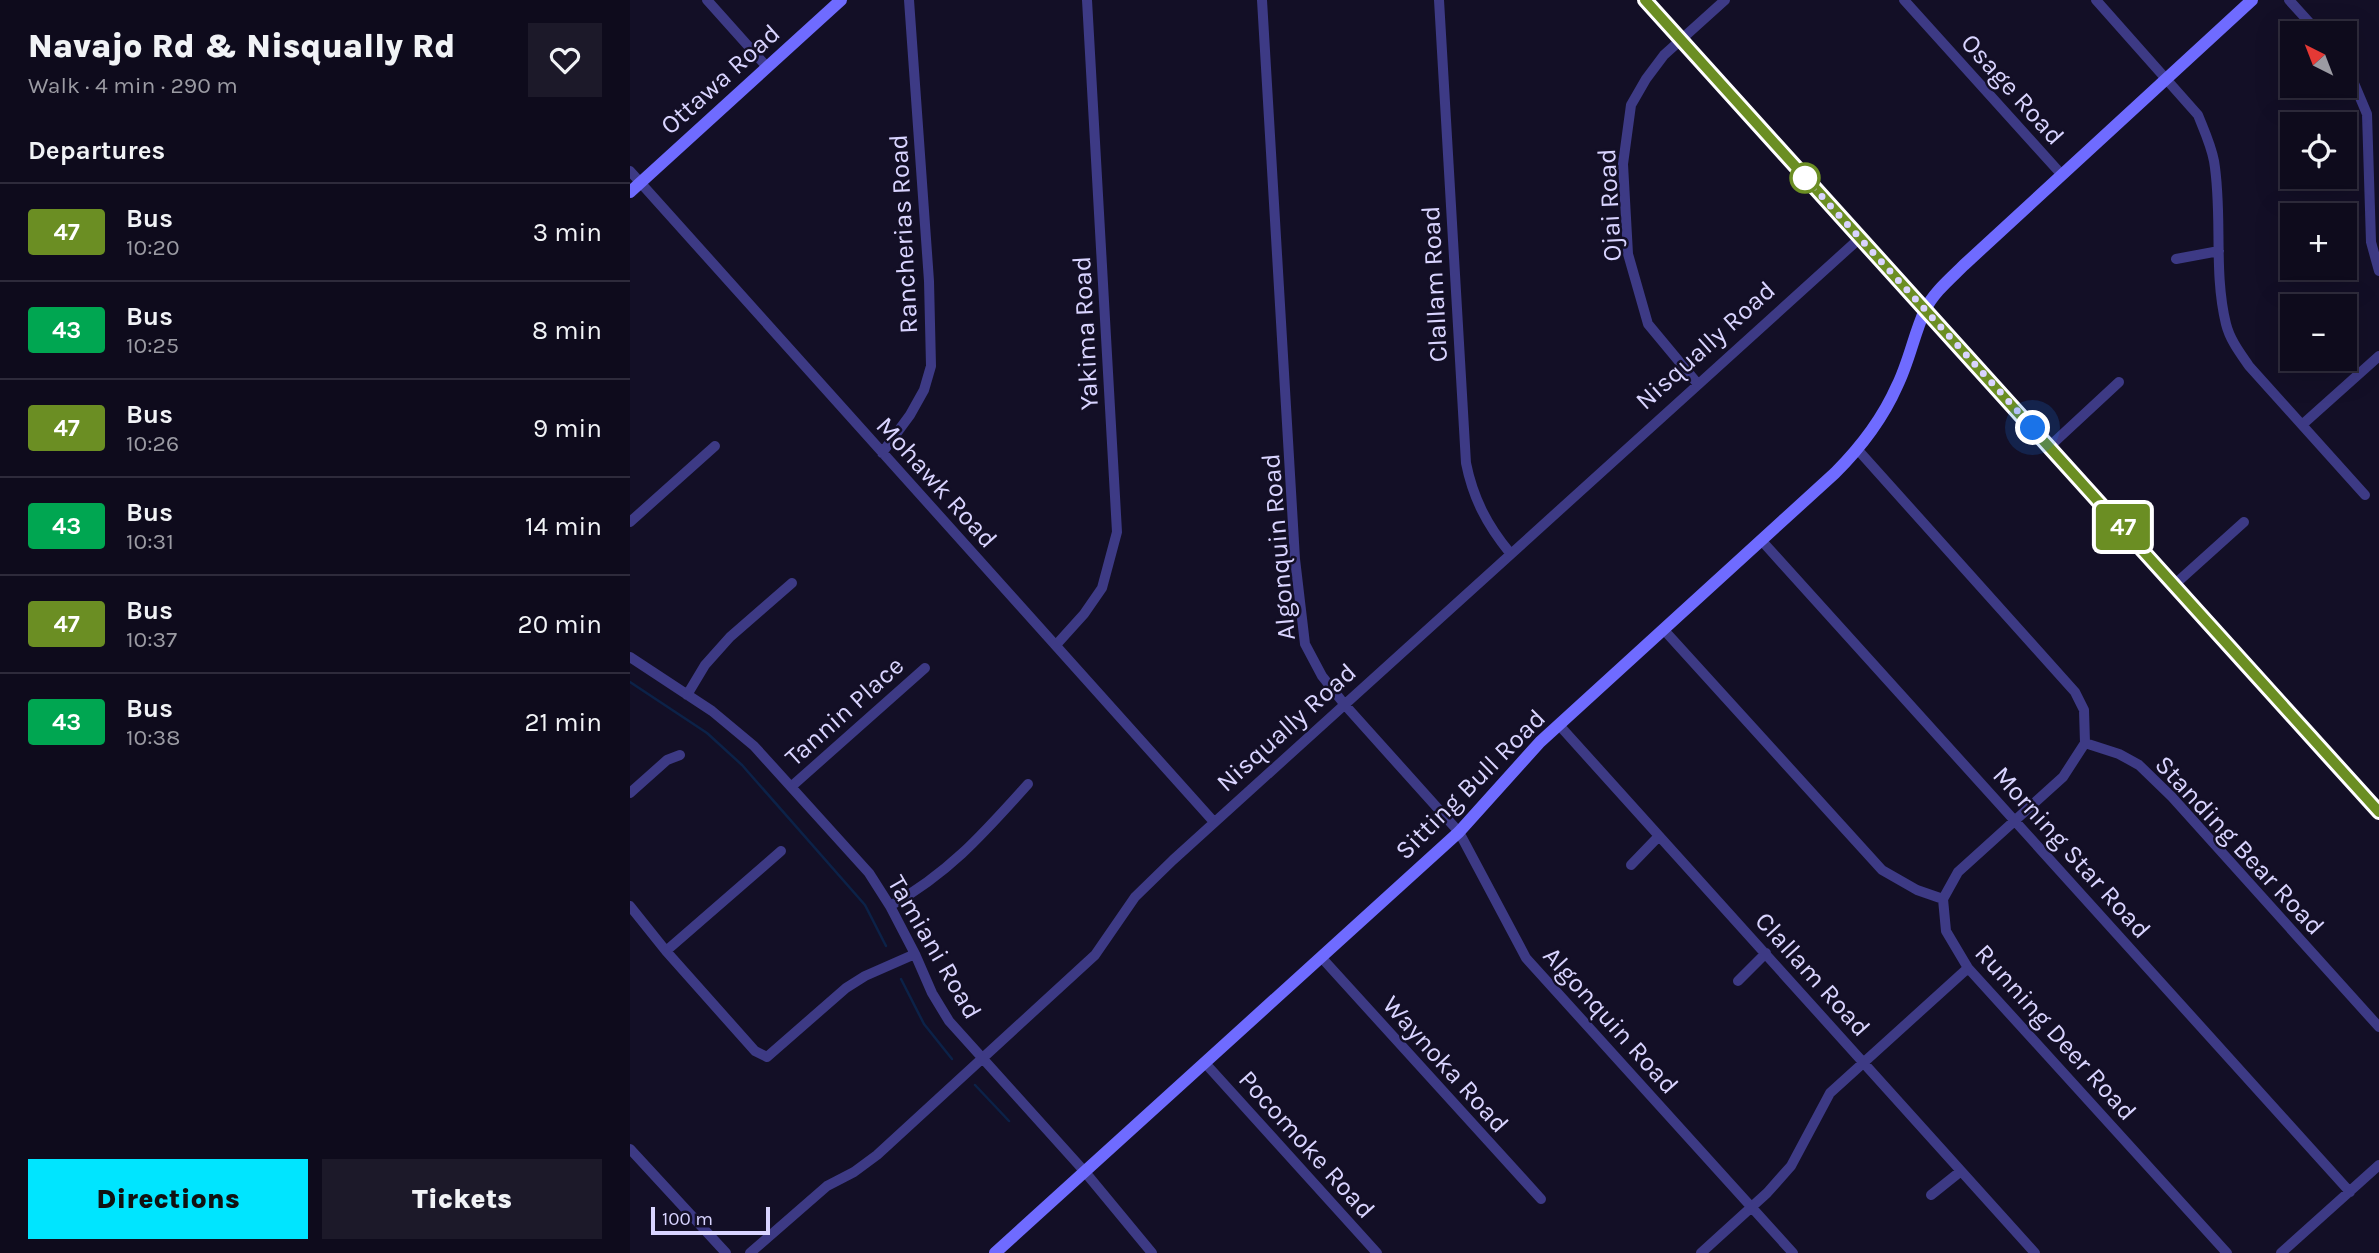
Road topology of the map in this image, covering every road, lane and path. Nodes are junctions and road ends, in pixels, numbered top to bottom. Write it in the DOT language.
graph roads {
  1 [pos="707,0"];
  2 [pos="841,0"];
  3 [pos="909,0"];
  4 [pos="1087,0"];
  5 [pos="1262,0"];
  6 [pos="1439,0"];
  7 [pos="1645,0"];
  8 [pos="1725,0"];
  9 [pos="1904,0"];
  10 [pos="2096,0"];
  11 [pos="2252,0"];
  12 [pos="2289,0"];
  13 [pos="2308,21"];
  14 [pos="1681,40"];
  15 [pos="767,67"];
  16 [pos="2167,78"];
  17 [pos="2357,90"];
  18 [pos="630,170"];
  19 [pos="2062,175"];
  20 [pos="640,182"];
  21 [pos="630,191"];
  22 [pos="1860,238"];
  23 [pos="2220,251"];
  24 [pos="2176,259"];
  25 [pos="2379,271"];
  26 [pos="1926,309"];
  27 [pos="2379,356"];
  28 [pos="1697,383"];
  29 [pos="2119,383"];
  30 [pos="2304,424"];
  31 [pos="715,446"];
  32 [pos="2050,446"];
  33 [pos="1858,450"];
  34 [pos="882,453"];
  35 [pos="2365,495"];
  36 [pos="630,522"];
  37 [pos="2244,522"];
  38 [pos="1762,541"];
  39 [pos="1510,553"];
  40 [pos="792,583"];
  41 [pos="2174,585"];
  42 [pos="1664,630"];
  43 [pos="1056,645"];
  44 [pos="630,657"];
  45 [pos="925,668"];
  46 [pos="687,695"];
  47 [pos="1345,705"];
  48 [pos="1559,725"];
  49 [pos="2085,743"];
  50 [pos="680,755"];
  51 [pos="1028,784"];
  52 [pos="792,786"];
  53 [pos="630,793"];
  54 [pos="2379,812"];
  55 [pos="2015,819"];
  56 [pos="1214,822"];
  57 [pos="1459,832"];
  58 [pos="1658,837"];
  59 [pos="781,850"];
  60 [pos="1631,865"];
  61 [pos="1943,899"];
  62 [pos="630,906"];
  63 [pos="890,906"];
  64 [pos="666,951"];
  65 [pos="1766,953"];
  66 [pos="915,954"];
  67 [pos="1321,957"];
  68 [pos="1968,968"];
  69 [pos="1738,981"];
  70 [pos="2379,1027"];
  71 [pos="982,1059"];
  72 [pos="1864,1061"];
  73 [pos="1205,1063"];
  74 [pos="630,1149"];
  75 [pos="2379,1166"];
  76 [pos="1961,1171"];
  77 [pos="1085,1172"];
  78 [pos="2350,1192"];
  79 [pos="1931,1195"];
  80 [pos="1541,1199"];
  81 [pos="1751,1207"];
  82 [pos="726,1253"];
  83 [pos="750,1253"];
  84 [pos="995,1253"];
  85 [pos="1152,1253"];
  86 [pos="1377,1253"];
  87 [pos="1701,1253"];
  88 [pos="1793,1253"];
  89 [pos="2035,1253"];
  90 [pos="2227,1253"];
  91 [pos="2281,1253"];
  1 -- 15 [label="street"];
  2 -- 15 [label="street, Ottawa Road"];
  3 -- 34 [label="street, Rancherias Road"];
  4 -- 43 [label="street, Yakima Road"];
  5 -- 47 [label="street, Algonquin Road"];
  6 -- 39 [label="street, Clallam Road"];
  7 -- 14 [label="street"];
  8 -- 14 [label="street, Ojai Road"];
  9 -- 19 [label="street, Osage Road"];
  10 -- 16 [label="street"];
  11 -- 16 [label="street"];
  12 -- 13 [label="street"];
  14 -- 22 [label="street"];
  14 -- 28 [label="street, Ojai Road"];
  15 -- 20 [label="street, Ottawa Road"];
  16 -- 19 [label="street"];
  16 -- 23 [label="street"];
  17 -- 25 [label="street"];
  18 -- 20 [label="street, Mohawk Road"];
  19 -- 26 [label="street"];
  20 -- 21 [label="street, Ottawa Road"];
  20 -- 34 [label="street, Mohawk Road"];
  22 -- 26 [label="street"];
  22 -- 28 [label="street, Nisqually Road"];
  23 -- 24 [label="street"];
  23 -- 30 [label="street"];
  26 -- 32 [label="street"];
  26 -- 33 [label="street, Sitting Bull Road"];
  27 -- 30 [label="street"];
  28 -- 39 [label="street, Nisqually Road"];
  29 -- 32 [label="street"];
  30 -- 35 [label="street"];
  31 -- 36 [label="street"];
  32 -- 41 [label="street"];
  33 -- 38 [label="street, Sitting Bull Road"];
  33 -- 49 [label="street"];
  34 -- 43 [label="street, Mohawk Road"];
  37 -- 41 [label="street"];
  38 -- 42 [label="street, Sitting Bull Road"];
  38 -- 55 [label="street, Morning Star Road"];
  39 -- 47 [label="street, Nisqually Road"];
  40 -- 46 [label="street"];
  41 -- 54 [label="street"];
  42 -- 48 [label="street, Sitting Bull Road"];
  42 -- 61 [label="street"];
  43 -- 56 [label="street, Mohawk Road"];
  44 -- 46 [label="street, Tamiani Road"];
  45 -- 52 [label="street, Tannin Place"];
  46 -- 52 [label="street, Tamiani Road"];
  47 -- 56 [label="street, Nisqually Road"];
  47 -- 57 [label="street, Algonquin Road"];
  48 -- 57 [label="street, Sitting Bull Road"];
  48 -- 58 [label="street, Clallam Road"];
  49 -- 55 [label="street"];
  49 -- 70 [label="street, Standing Bear Road"];
  50 -- 53 [label="street"];
  51 -- 63 [label="street"];
  52 -- 63 [label="street, Tamiani Road"];
  55 -- 61 [label="street"];
  55 -- 78 [label="street, Morning Star Road"];
  56 -- 71 [label="street, Nisqually Road"];
  57 -- 67 [label="street, Sitting Bull Road"];
  57 -- 81 [label="street, Algonquin Road"];
  58 -- 60 [label="street"];
  58 -- 65 [label="street, Clallam Road"];
  59 -- 64 [label="street"];
  61 -- 68 [label="street, Running Deer Road"];
  62 -- 64 [label="street"];
  63 -- 66 [label="street, Tamiani Road"];
  64 -- 66 [label="street"];
  65 -- 69 [label="street"];
  65 -- 72 [label="street, Clallam Road"];
  66 -- 71 [label="street, Tamiani Road"];
  67 -- 73 [label="street, Sitting Bull Road"];
  67 -- 80 [label="street, Waynoka Road"];
  68 -- 72 [label="street"];
  68 -- 90 [label="street, Running Deer Road"];
  71 -- 77 [label="street, Tamiani Road"];
  71 -- 83 [label="street, Nisqually Road"];
  72 -- 76 [label="street, Clallam Road"];
  72 -- 81 [label="street"];
  73 -- 77 [label="street, Sitting Bull Road"];
  73 -- 86 [label="street, Pocomoke Road"];
  74 -- 82 [label="street"];
  75 -- 78 [label="street"];
  76 -- 79 [label="street"];
  76 -- 89 [label="street, Clallam Road"];
  77 -- 84 [label="street, Sitting Bull Road"];
  77 -- 85 [label="street, Tamiani Road"];
  78 -- 91 [label="street"];
  81 -- 87 [label="street"];
  81 -- 88 [label="street, Algonquin Road"];
}
